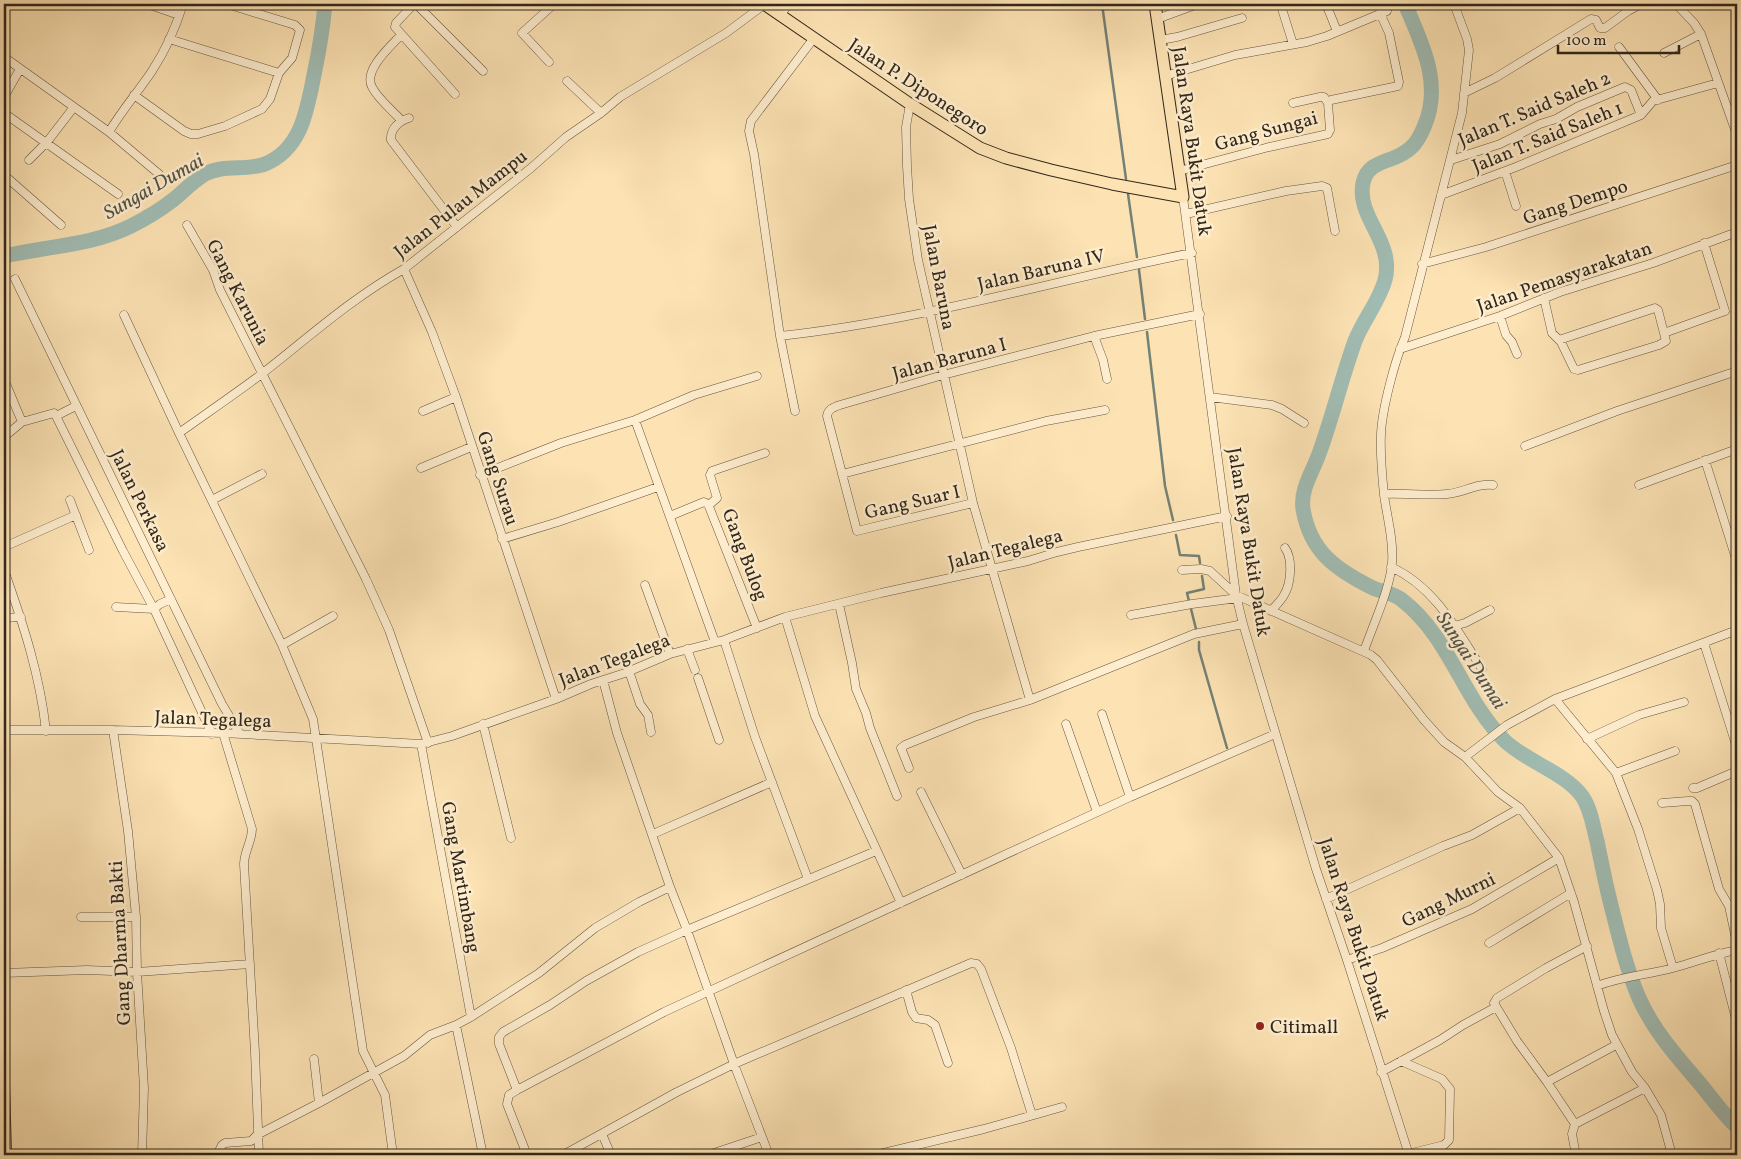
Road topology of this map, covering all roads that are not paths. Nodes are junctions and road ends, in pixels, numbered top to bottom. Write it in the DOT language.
graph roads {
  1 [pos="147,4"];
  2 [pos="183,4"];
  3 [pos="227,4"];
  4 [pos="415,4"];
  5 [pos="554,4"];
  6 [pos="765,4"];
  7 [pos="789,4"];
  8 [pos="1155,4"];
  9 [pos="1198,4"];
  10 [pos="1326,4"];
  11 [pos="1386,4"];
  12 [pos="1454,4"];
  13 [pos="1641,4"];
  14 [pos="1676,4"];
  15 [pos="1282,9"];
  16 [pos="1380,13"];
  17 [pos="180,15"];
  18 [pos="780,15"];
  19 [pos="1242,18"];
  20 [pos="1157,20"];
  21 [pos="1337,31"];
  22 [pos="1701,34"];
  23 [pos="401,35"];
  24 [pos="814,38"];
  25 [pos="169,39"];
  26 [pos="1160,40"];
  27 [pos="1293,44"];
  28 [pos="1619,47"];
  29 [pos="1664,53"];
  30 [pos="4,57"];
  31 [pos="549,62"];
  32 [pos="20,69"];
  33 [pos="483,71"];
  34 [pos="279,73"];
  35 [pos="1164,76"];
  36 [pos="567,82"];
  37 [pos="1718,82"];
  38 [pos="1464,92"];
  39 [pos="455,94"];
  40 [pos="134,95"];
  41 [pos="4,98"];
  42 [pos="1658,100"];
  43 [pos="1294,103"];
  44 [pos="1328,103"];
  45 [pos="910,104"];
  46 [pos="74,107"];
  47 [pos="4,113"];
  48 [pos="600,113"];
  49 [pos="1642,114"];
  50 [pos="109,132"];
  51 [pos="1737,132"];
  52 [pos="47,142"];
  53 [pos="29,160"];
  54 [pos="1451,160"];
  55 [pos="1737,165"];
  56 [pos="1179,171"];
  57 [pos="1505,171"];
  58 [pos="159,174"];
  59 [pos="4,175"];
  60 [pos="118,194"];
  61 [pos="1441,195"];
  62 [pos="1183,197"];
  63 [pos="1516,206"];
  64 [pos="1186,214"];
  65 [pos="61,225"];
  66 [pos="188,225"];
  67 [pos="458,227"];
  68 [pos="1335,231"];
  69 [pos="1737,232"];
  70 [pos="1704,243"];
  71 [pos="1192,253"];
  72 [pos="1422,264"];
  73 [pos="404,269"];
  74 [pos="15,279"];
  75 [pos="1544,298"];
  76 [pos="929,311"];
  77 [pos="1200,314"];
  78 [pos="124,315"];
  79 [pos="1500,316"];
  80 [pos="1664,333"];
  81 [pos="780,336"];
  82 [pos="1094,336"];
  83 [pos="1559,340"];
  84 [pos="1400,349"];
  85 [pos="1517,354"];
  86 [pos="1737,371"];
  87 [pos="262,374"];
  88 [pos="943,375"];
  89 [pos="756,376"];
  90 [pos="4,379"];
  91 [pos="1107,379"];
  92 [pos="456,397"];
  93 [pos="1210,397"];
  94 [pos="76,406"];
  95 [pos="1105,410"];
  96 [pos="423,411"];
  97 [pos="795,411"];
  98 [pos="56,416"];
  99 [pos="634,420"];
  100 [pos="22,422"];
  101 [pos="1304,424"];
  102 [pos="179,433"];
  103 [pos="4,437"];
  104 [pos="959,444"];
  105 [pos="1525,446"];
  106 [pos="471,447"];
  107 [pos="1737,450"];
  108 [pos="765,453"];
  109 [pos="1705,460"];
  110 [pos="421,468"];
  111 [pos="262,474"];
  112 [pos="842,474"];
  113 [pos="480,475"];
  114 [pos="1493,485"];
  115 [pos="1639,485"];
  116 [pos="658,487"];
  117 [pos="1384,494"];
  118 [pos="70,500"];
  119 [pos="212,500"];
  120 [pos="973,503"];
  121 [pos="709,505"];
  122 [pos="76,515"];
  123 [pos="670,516"];
  124 [pos="1227,516"];
  125 [pos="858,531"];
  126 [pos="502,539"];
  127 [pos="4,547"];
  128 [pos="1285,548"];
  129 [pos="89,550"];
  130 [pos="1737,562"];
  131 [pos="1391,567"];
  132 [pos="4,570"];
  133 [pos="992,570"];
  134 [pos="1182,570"];
  135 [pos="645,585"];
  136 [pos="1237,596"];
  137 [pos="171,599"];
  138 [pos="839,604"];
  139 [pos="116,607"];
  140 [pos="154,609"];
  141 [pos="1490,610"];
  142 [pos="1271,611"];
  143 [pos="1131,615"];
  144 [pos="333,616"];
  145 [pos="22,617"];
  146 [pos="786,617"];
  147 [pos="4,618"];
  148 [pos="1242,624"];
  149 [pos="1454,626"];
  150 [pos="757,628"];
  151 [pos="1737,630"];
  152 [pos="724,640"];
  153 [pos="715,642"];
  154 [pos="1704,643"];
  155 [pos="282,645"];
  156 [pos="687,649"];
  157 [pos="1364,651"];
  158 [pos="670,654"];
  159 [pos="1482,669"];
  160 [pos="629,671"];
  161 [pos="603,680"];
  162 [pos="556,699"];
  163 [pos="1555,699"];
  164 [pos="1030,700"];
  165 [pos="1684,702"];
  166 [pos="1102,714"];
  167 [pos="483,724"];
  168 [pos="1066,724"];
  169 [pos="4,730"];
  170 [pos="113,730"];
  171 [pos="46,731"];
  172 [pos="651,732"];
  173 [pos="223,733"];
  174 [pos="212,734"];
  175 [pos="240,734"];
  176 [pos="1275,734"];
  177 [pos="316,739"];
  178 [pos="1587,739"];
  179 [pos="719,740"];
  180 [pos="425,743"];
  181 [pos="1737,748"];
  182 [pos="1675,751"];
  183 [pos="1465,757"];
  184 [pos="909,768"];
  185 [pos="1737,771"];
  186 [pos="1616,773"];
  187 [pos="772,782"];
  188 [pos="1693,788"];
  189 [pos="921,792"];
  190 [pos="897,796"];
  191 [pos="1130,797"];
  192 [pos="1662,803"];
  193 [pos="1520,808"];
  194 [pos="1097,812"];
  195 [pos="653,834"];
  196 [pos="510,838"];
  197 [pos="876,851"];
  198 [pos="1559,858"];
  199 [pos="962,875"];
  200 [pos="808,879"];
  201 [pos="670,888"];
  202 [pos="1571,892"];
  203 [pos="1326,899"];
  204 [pos="901,903"];
  205 [pos="80,917"];
  206 [pos="136,917"];
  207 [pos="687,930"];
  208 [pos="1489,943"];
  209 [pos="1737,944"];
  210 [pos="1586,946"];
  211 [pos="1737,950"];
  212 [pos="1719,953"];
  213 [pos="1347,960"];
  214 [pos="250,964"];
  215 [pos="1673,968"];
  216 [pos="4,972"];
  217 [pos="137,972"];
  218 [pos="1597,986"];
  219 [pos="906,990"];
  220 [pos="708,992"];
  221 [pos="1496,1007"];
  222 [pos="471,1016"];
  223 [pos="1737,1023"];
  224 [pos="456,1025"];
  225 [pos="1616,1044"];
  226 [pos="314,1059"];
  227 [pos="1401,1061"];
  228 [pos="948,1063"];
  229 [pos="734,1064"];
  230 [pos="1381,1072"];
  231 [pos="373,1073"];
  232 [pos="1547,1082"];
  233 [pos="4,1085"];
  234 [pos="1644,1088"];
  235 [pos="517,1090"];
  236 [pos="319,1104"];
  237 [pos="1062,1107"];
  238 [pos="1032,1115"];
  239 [pos="1575,1124"];
  240 [pos="602,1134"];
  241 [pos="258,1135"];
  242 [pos="762,1137"];
  243 [pos="6,1155"];
  244 [pos="142,1155"];
  245 [pos="218,1155"];
  246 [pos="259,1155"];
  247 [pos="393,1155"];
  248 [pos="483,1155"];
  249 [pos="527,1155"];
  250 [pos="563,1155"];
  251 [pos="611,1155"];
  252 [pos="708,1155"];
  253 [pos="769,1155"];
  254 [pos="875,1155"];
  255 [pos="1408,1155"];
  256 [pos="1576,1155"];
  257 [pos="1672,1155"];
  1 -- 17 [label="street"];
  2 -- 17 [label="street"];
  3 -- 34 [label="street"];
  4 -- 23 [label="street"];
  4 -- 33 [label="street"];
  5 -- 31 [label="street"];
  6 -- 18 [label="main road, Jalan P. Diponegoro"];
  6 -- 48 [label="street, Jalan Pulau Mampu"];
  7 -- 18 [label="street"];
  8 -- 20 [label="main road, Jalan Raya Bukit Datuk"];
  9 -- 20 [label="street"];
  10 -- 21 [label="street"];
  11 -- 16 [label="street"];
  12 -- 38 [label="street"];
  13 -- 38 [label="street"];
  14 -- 22 [label="street"];
  15 -- 27 [label="street"];
  16 -- 21 [label="street"];
  16 -- 44 [label="street, Gang Sungai"];
  17 -- 25 [label="street"];
  18 -- 24 [label="main road, Jalan P. Diponegoro"];
  19 -- 26 [label="street"];
  20 -- 26 [label="main road, Jalan Raya Bukit Datuk"];
  21 -- 27 [label="street"];
  22 -- 29 [label="street"];
  22 -- 37 [label="street"];
  23 -- 39 [label="street"];
  23 -- 67 [label="street"];
  24 -- 45 [label="main road, Jalan P. Diponegoro"];
  24 -- 81 [label="street"];
  25 -- 34 [label="street"];
  25 -- 40 [label="street"];
  26 -- 35 [label="main road, Jalan Raya Bukit Datuk"];
  27 -- 35 [label="street"];
  28 -- 42 [label="street"];
  30 -- 32 [label="street"];
  32 -- 41 [label="street"];
  32 -- 46 [label="street"];
  34 -- 40 [label="street"];
  35 -- 56 [label="main road, Jalan Raya Bukit Datuk"];
  36 -- 48 [label="street"];
  37 -- 42 [label="street, Jalan T. Said Saleh 1"];
  37 -- 51 [label="street"];
  38 -- 54 [label="street"];
  40 -- 50 [label="street"];
  42 -- 49 [label="street, Jalan T. Said Saleh 1"];
  43 -- 44 [label="street"];
  44 -- 56 [label="street, Gang Sungai"];
  45 -- 62 [label="main road, Jalan P. Diponegoro"];
  45 -- 76 [label="street, Jalan Baruna"];
  46 -- 50 [label="street"];
  46 -- 52 [label="street"];
  47 -- 52 [label="street"];
  48 -- 67 [label="street, Jalan Pulau Mampu"];
  49 -- 54 [label="street, Jalan T. Said Saleh 2"];
  49 -- 57 [label="street, Jalan T. Said Saleh 1"];
  50 -- 58 [label="street"];
  52 -- 53 [label="street"];
  52 -- 60 [label="street"];
  54 -- 61 [label="street"];
  55 -- 72 [label="street, Gang Dempo"];
  56 -- 62 [label="main road, Jalan Raya Bukit Datuk"];
  57 -- 61 [label="street, Jalan T. Said Saleh 1"];
  57 -- 63 [label="street"];
  59 -- 65 [label="street"];
  61 -- 72 [label="street"];
  62 -- 64 [label="street, Jalan Raya Bukit Datuk"];
  64 -- 68 [label="street"];
  64 -- 71 [label="street, Jalan Raya Bukit Datuk"];
  66 -- 87 [label="street, Gang Karunia"];
  67 -- 73 [label="street, Jalan Pulau Mampu"];
  69 -- 70 [label="street, Jalan Pemasyarakatan"];
  70 -- 75 [label="street, Jalan Pemasyarakatan"];
  70 -- 80 [label="street"];
  71 -- 76 [label="street, Jalan Baruna IV"];
  71 -- 77 [label="street, Jalan Raya Bukit Datuk"];
  72 -- 84 [label="street"];
  73 -- 87 [label="street, Jalan Pulau Mampu"];
  73 -- 92 [label="street, Gang Surau"];
  74 -- 94 [label="street, Jalan Perkasa"];
  75 -- 79 [label="street, Jalan Pemasyarakatan"];
  75 -- 83 [label="street"];
  76 -- 81 [label="street, Jalan Baruna IV"];
  76 -- 88 [label="street, Jalan Baruna"];
  77 -- 82 [label="street, Jalan Baruna I"];
  77 -- 93 [label="street, Jalan Raya Bukit Datuk"];
  78 -- 102 [label="street"];
  79 -- 84 [label="street, Jalan Pemasyarakatan"];
  79 -- 85 [label="street"];
  80 -- 83 [label="street"];
  80 -- 83 [label="street"];
  81 -- 97 [label="street"];
  82 -- 88 [label="street, Jalan Baruna I"];
  82 -- 91 [label="street"];
  84 -- 117 [label="street"];
  86 -- 105 [label="street"];
  87 -- 102 [label="street, Jalan Pulau Mampu"];
  87 -- 180 [label="street, Gang Karunia"];
  88 -- 104 [label="street, Jalan Baruna"];
  88 -- 112 [label="street, Jalan Baruna I"];
  89 -- 99 [label="street"];
  90 -- 100 [label="street"];
  92 -- 96 [label="street"];
  92 -- 106 [label="street, Gang Surau"];
  93 -- 101 [label="street"];
  93 -- 124 [label="street, Jalan Raya Bukit Datuk"];
  94 -- 98 [label="street"];
  94 -- 137 [label="street, Jalan Perkasa"];
  95 -- 104 [label="street"];
  98 -- 100 [label="street"];
  98 -- 140 [label="street"];
  99 -- 113 [label="street"];
  99 -- 116 [label="street"];
  100 -- 103 [label="street"];
  102 -- 119 [label="street"];
  104 -- 112 [label="street"];
  104 -- 120 [label="street, Jalan Baruna"];
  106 -- 110 [label="street"];
  106 -- 113 [label="street, Gang Surau"];
  107 -- 109 [label="street"];
  108 -- 121 [label="street"];
  109 -- 115 [label="street"];
  109 -- 130 [label="street"];
  111 -- 119 [label="street"];
  112 -- 125 [label="street, Jalan Baruna I"];
  113 -- 126 [label="street, Gang Surau"];
  114 -- 117 [label="street"];
  116 -- 123 [label="street"];
  116 -- 126 [label="street"];
  117 -- 131 [label="street"];
  118 -- 122 [label="street"];
  119 -- 155 [label="street"];
  120 -- 125 [label="street, Gang Suar I"];
  120 -- 133 [label="street, Jalan Baruna"];
  121 -- 123 [label="street, Gang Bulog"];
  121 -- 150 [label="street, Gang Bulog"];
  122 -- 127 [label="street"];
  122 -- 129 [label="street"];
  123 -- 153 [label="street"];
  124 -- 133 [label="street, Jalan Tegalega"];
  124 -- 136 [label="street, Jalan Raya Bukit Datuk"];
  126 -- 162 [label="street, Gang Surau"];
  128 -- 142 [label="street"];
  131 -- 149 [label="street"];
  131 -- 157 [label="street"];
  132 -- 145 [label="street"];
  133 -- 138 [label="street, Jalan Tegalega"];
  133 -- 164 [label="street, Jalan Baruna"];
  134 -- 136 [label="street"];
  135 -- 158 [label="street"];
  136 -- 142 [label="street"];
  136 -- 143 [label="street"];
  136 -- 148 [label="street, Jalan Raya Bukit Datuk"];
  137 -- 140 [label="street"];
  137 -- 175 [label="street, Jalan Perkasa"];
  138 -- 146 [label="street, Jalan Tegalega"];
  138 -- 190 [label="street"];
  139 -- 140 [label="street"];
  140 -- 174 [label="street"];
  141 -- 149 [label="street"];
  142 -- 157 [label="street"];
  144 -- 155 [label="street"];
  145 -- 147 [label="street"];
  145 -- 171 [label="street"];
  146 -- 150 [label="street, Jalan Tegalega"];
  146 -- 197 [label="street"];
  148 -- 164 [label="street"];
  148 -- 176 [label="street, Jalan Raya Bukit Datuk"];
  149 -- 159 [label="street"];
  150 -- 152 [label="street, Jalan Tegalega"];
  151 -- 154 [label="street"];
  152 -- 153 [label="street, Jalan Tegalega"];
  152 -- 187 [label="street"];
  153 -- 156 [label="street, Jalan Tegalega"];
  154 -- 163 [label="street"];
  154 -- 181 [label="street"];
  155 -- 177 [label="street"];
  156 -- 158 [label="street, Jalan Tegalega"];
  156 -- 179 [label="street"];
  157 -- 183 [label="street"];
  158 -- 160 [label="street, Jalan Tegalega"];
  160 -- 161 [label="street, Jalan Tegalega"];
  160 -- 172 [label="street"];
  161 -- 162 [label="street, Jalan Tegalega"];
  161 -- 195 [label="street"];
  162 -- 167 [label="street, Jalan Tegalega"];
  163 -- 178 [label="street"];
  163 -- 183 [label="street"];
  164 -- 184 [label="street"];
  165 -- 178 [label="street"];
  166 -- 191 [label="street"];
  167 -- 180 [label="street, Jalan Tegalega"];
  167 -- 196 [label="street"];
  168 -- 194 [label="street"];
  169 -- 171 [label="street, Jalan Tegalega"];
  170 -- 171 [label="street, Jalan Tegalega"];
  170 -- 174 [label="street, Jalan Tegalega"];
  170 -- 206 [label="street, Gang Dharma Bakti"];
  173 -- 174 [label="street, Jalan Tegalega"];
  173 -- 175 [label="street, Jalan Tegalega"];
  173 -- 214 [label="street"];
  175 -- 177 [label="street, Jalan Tegalega"];
  176 -- 191 [label="street"];
  176 -- 203 [label="street, Jalan Raya Bukit Datuk"];
  177 -- 180 [label="street, Jalan Tegalega"];
  177 -- 231 [label="street"];
  178 -- 186 [label="street"];
  180 -- 222 [label="street, Gang Martimbang"];
  182 -- 186 [label="street"];
  183 -- 193 [label="street"];
  185 -- 188 [label="street"];
  186 -- 215 [label="street"];
  187 -- 195 [label="street"];
  187 -- 200 [label="street"];
  189 -- 199 [label="street"];
  191 -- 194 [label="street"];
  192 -- 209 [label="street"];
  193 -- 198 [label="street"];
  193 -- 203 [label="street"];
  194 -- 199 [label="street"];
  195 -- 201 [label="street"];
  197 -- 200 [label="street"];
  197 -- 204 [label="street"];
  198 -- 202 [label="street"];
  198 -- 213 [label="street, Gang Murni"];
  199 -- 204 [label="street"];
  200 -- 207 [label="street"];
  201 -- 207 [label="street"];
  201 -- 222 [label="street"];
  202 -- 208 [label="street"];
  202 -- 210 [label="street"];
  203 -- 213 [label="street, Jalan Raya Bukit Datuk"];
  204 -- 220 [label="street"];
  205 -- 206 [label="street"];
  206 -- 217 [label="street, Gang Dharma Bakti"];
  207 -- 220 [label="street"];
  207 -- 235 [label="street"];
  210 -- 218 [label="street"];
  210 -- 221 [label="street"];
  211 -- 212 [label="street"];
  212 -- 215 [label="street"];
  212 -- 223 [label="street"];
  213 -- 230 [label="street, Jalan Raya Bukit Datuk"];
  214 -- 217 [label="street"];
  214 -- 241 [label="street"];
  215 -- 218 [label="street"];
  216 -- 217 [label="street"];
  217 -- 244 [label="street, Gang Dharma Bakti"];
  218 -- 225 [label="street"];
  219 -- 228 [label="street"];
  219 -- 229 [label="street"];
  219 -- 238 [label="street"];
  220 -- 229 [label="street"];
  220 -- 235 [label="street"];
  221 -- 227 [label="street"];
  221 -- 232 [label="street"];
  222 -- 224 [label="street"];
  224 -- 231 [label="street"];
  224 -- 248 [label="street"];
  225 -- 232 [label="street"];
  225 -- 234 [label="street"];
  226 -- 236 [label="street"];
  227 -- 230 [label="street"];
  227 -- 255 [label="street"];
  229 -- 240 [label="street"];
  229 -- 242 [label="street"];
  230 -- 255 [label="street, Jalan Raya Bukit Datuk"];
  231 -- 236 [label="street"];
  231 -- 247 [label="street"];
  232 -- 239 [label="street"];
  233 -- 243 [label="street"];
  234 -- 239 [label="street"];
  234 -- 257 [label="street"];
  235 -- 249 [label="street"];
  236 -- 241 [label="street"];
  237 -- 238 [label="street"];
  238 -- 254 [label="street"];
  239 -- 256 [label="street"];
  240 -- 250 [label="street"];
  240 -- 251 [label="street"];
  241 -- 245 [label="street"];
  241 -- 246 [label="street"];
  242 -- 252 [label="street"];
  242 -- 253 [label="street"];
}
